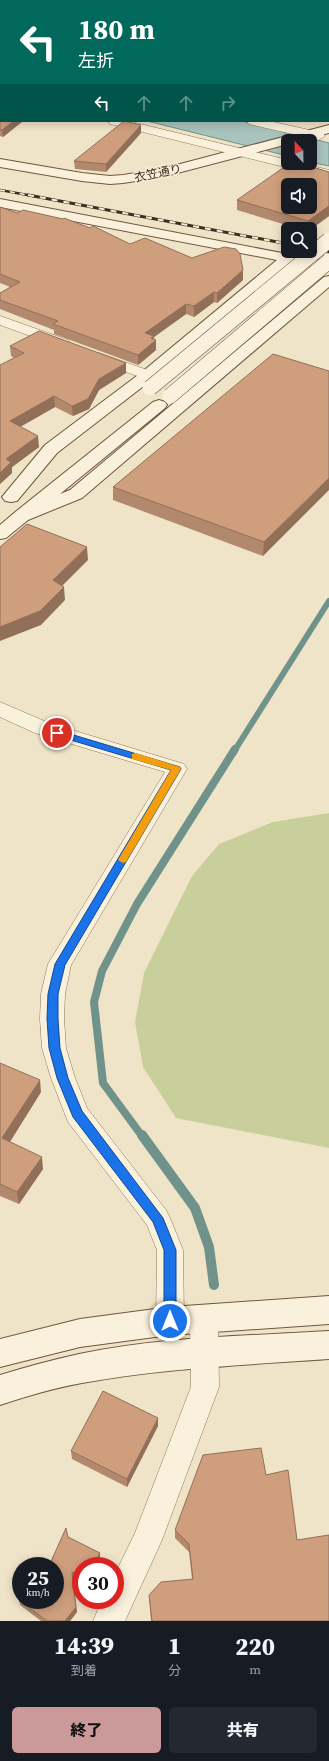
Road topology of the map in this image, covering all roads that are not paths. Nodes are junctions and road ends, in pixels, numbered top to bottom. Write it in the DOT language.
graph roads {
  1 [pos="118,122"];
  2 [pos="257,122"];
  3 [pos="329,128"];
  4 [pos="305,134"];
  5 [pos="317,134"];
  6 [pos="281,144"];
  7 [pos="281,146"];
  8 [pos="249,153"];
  9 [pos="0,163"];
  10 [pos="0,168"];
  11 [pos="329,174"];
  12 [pos="0,203"];
  13 [pos="329,240"];
  14 [pos="281,257"];
  15 [pos="288,258"];
  16 [pos="329,261"];
  17 [pos="329,266"];
  18 [pos="272,272"];
  19 [pos="327,282"];
  20 [pos="0,320"];
  21 [pos="74,348"];
  22 [pos="88,353"];
  23 [pos="149,381"];
  24 [pos="5,502"];
  25 [pos="20,517"];
  26 [pos="0,534"];
  27 [pos="0,709"];
  28 [pos="329,1310"];
  29 [pos="204,1319"];
  30 [pos="170,1321"];
  31 [pos="329,1345"];
  32 [pos="0,1352"];
  33 [pos="205,1354"];
  34 [pos="0,1390"];
  35 [pos="109,1621"];
  1 -- 8 [label="street"];
  2 -- 4 [label="street"];
  3 -- 5 [label="street, 衣笠通り"];
  6 -- 8 [label="street, 衣笠通り"];
  7 -- 8 [label="street, 衣笠通り"];
  8 -- 9 [label="street, 衣笠通り"];
  8 -- 10 [label="street, 衣笠通り"];
  8 -- 11 [label="street"];
  12 -- 14 [label="street"];
  13 -- 23 [label="street, bridge"];
  15 -- 17 [label="street"];
  15 -- 18 [label="street"];
  16 -- 25 [label="street, bridge"];
  18 -- 19 [label="street"];
  18 -- 23 [label="street"];
  19 -- 25 [label="street"];
  20 -- 21 [label="street"];
  22 -- 23 [label="street"];
  23 -- 24 [label="street"];
  25 -- 26 [label="street"];
  27 -- 30 [label="street"];
  28 -- 29 [label="street"];
  29 -- 30 [label="street"];
  29 -- 33 [label="street"];
  30 -- 32 [label="street"];
  31 -- 33 [label="street"];
  33 -- 34 [label="street"];
  33 -- 35 [label="street"];
}
